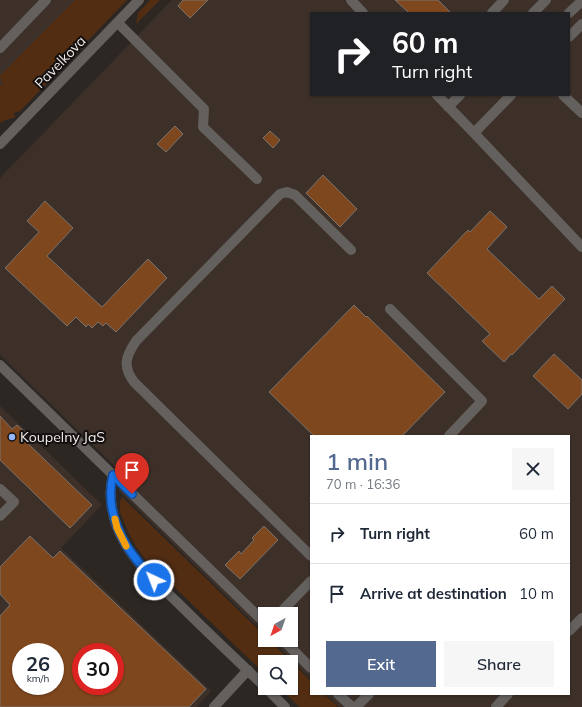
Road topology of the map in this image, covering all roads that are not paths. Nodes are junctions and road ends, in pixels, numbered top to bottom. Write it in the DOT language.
graph roads {
  1 [pos="46,0"];
  2 [pos="139,0"];
  3 [pos="350,0"];
  4 [pos="504,0"];
  5 [pos="546,0"];
  6 [pos="582,1"];
  7 [pos="362,12"];
  8 [pos="493,12"];
  9 [pos="535,12"];
  10 [pos="570,12"];
  11 [pos="118,23"];
  12 [pos="582,24"];
  13 [pos="570,36"];
  14 [pos="2,41"];
  15 [pos="438,96"];
  16 [pos="459,96"];
  17 [pos="510,96"];
  18 [pos="564,96"];
  19 [pos="448,107"];
  20 [pos="582,113"];
  21 [pos="474,133"];
  22 [pos="0,142"];
  23 [pos="257,179"];
  24 [pos="582,247"];
  25 [pos="351,250"];
  26 [pos="390,309"];
  27 [pos="0,365"];
  28 [pos="450,435"];
  29 [pos="113,475"];
  30 [pos="0,489"];
  31 [pos="0,516"];
  32 [pos="310,555"];
  33 [pos="310,582"];
  34 [pos="286,607"];
  35 [pos="258,616"];
  36 [pos="582,618"];
  37 [pos="570,630"];
  38 [pos="289,647"];
  39 [pos="310,667"];
  40 [pos="248,670"];
  41 [pos="258,681"];
  42 [pos="272,695"];
  43 [pos="339,695"];
  44 [pos="368,695"];
  45 [pos="507,695"];
  46 [pos="214,707"];
  47 [pos="285,707"];
  48 [pos="352,707"];
  49 [pos="356,707"];
  50 [pos="496,707"];
  1 -- 14 [label="street"];
  2 -- 11 [label="street, Pavelkova"];
  3 -- 7 [label="street"];
  4 -- 8 [label="street"];
  5 -- 9 [label="street"];
  6 -- 10 [label="street"];
  11 -- 22 [label="street, Pavelkova"];
  11 -- 23 [label="street"];
  12 -- 13 [label="street"];
  15 -- 19 [label="street"];
  16 -- 19 [label="street"];
  17 -- 21 [label="street"];
  18 -- 20 [label="street"];
  19 -- 21 [label="street"];
  21 -- 24 [label="street"];
  25 -- 32 [label="street"];
  26 -- 28 [label="street"];
  27 -- 29 [label="street"];
  29 -- 35 [label="street"];
  29 -- 40 [label="street"];
  30 -- 31 [label="street"];
  33 -- 34 [label="street"];
  36 -- 37 [label="street"];
  38 -- 39 [label="street"];
  40 -- 41 [label="street"];
  40 -- 46 [label="street"];
  42 -- 47 [label="street"];
  43 -- 48 [label="street"];
  44 -- 49 [label="street"];
  45 -- 50 [label="street"];
}
